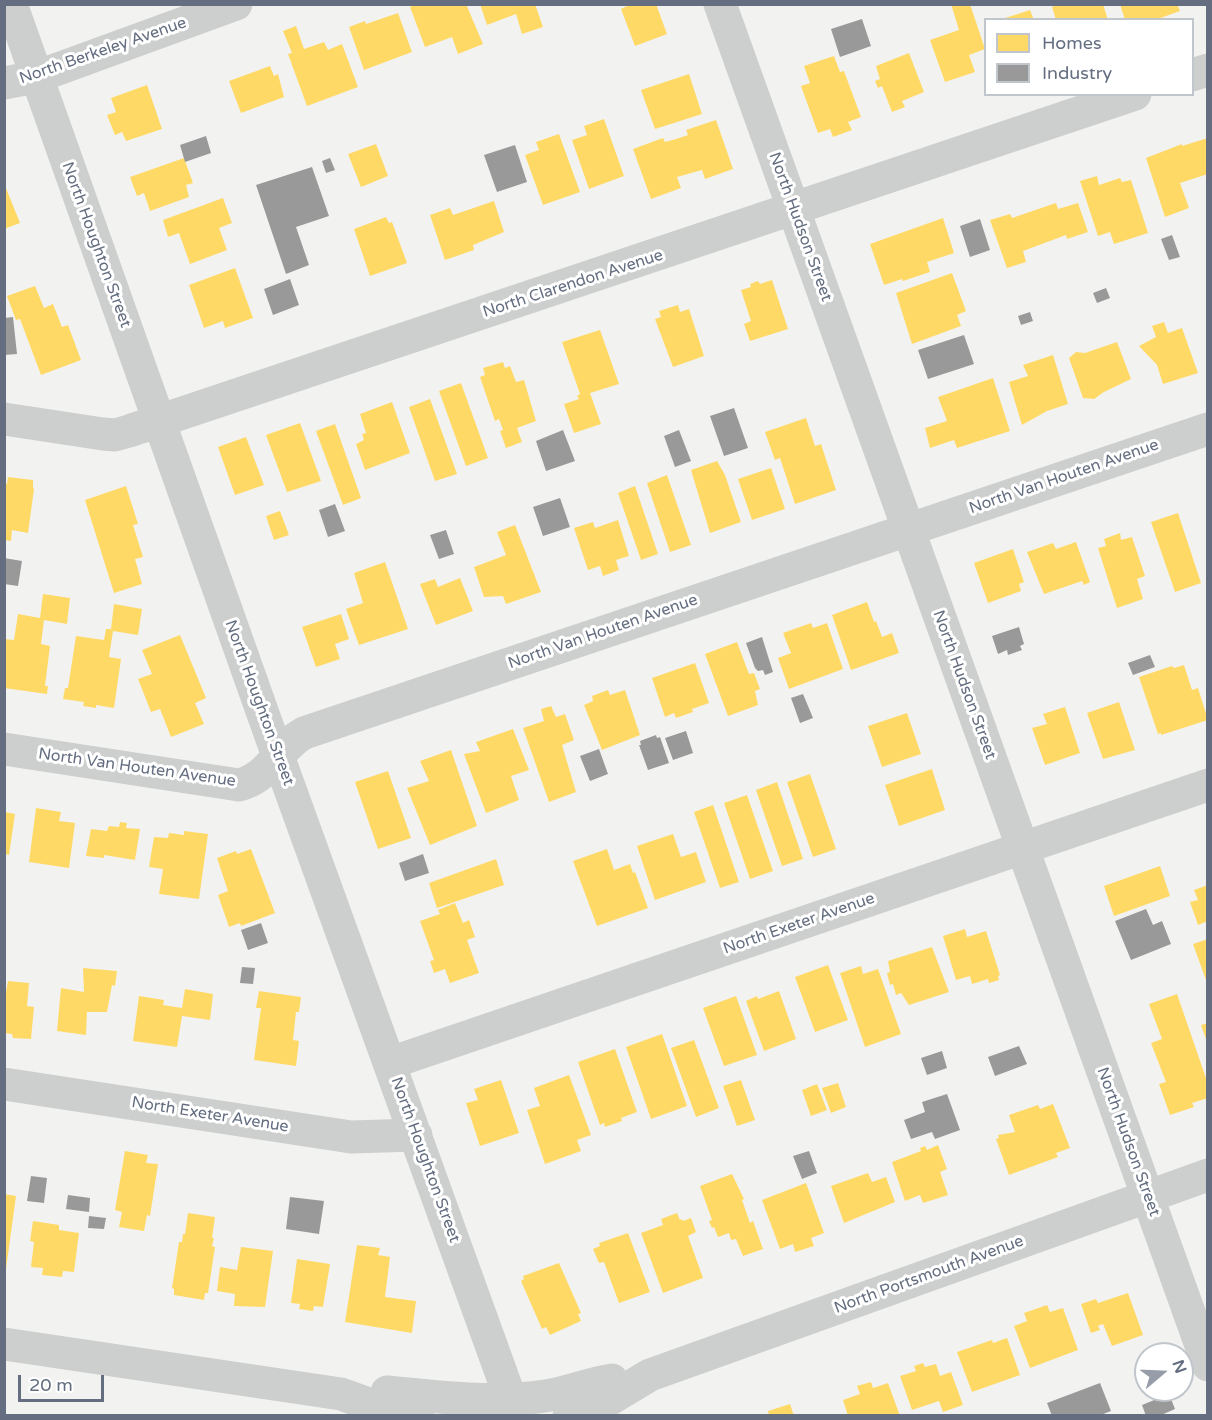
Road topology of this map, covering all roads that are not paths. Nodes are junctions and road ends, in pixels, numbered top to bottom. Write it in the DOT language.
graph roads {
  1 [pos="10,4"];
  2 [pos="236,4"];
  3 [pos="720,4"];
  4 [pos="36,76"];
  5 [pos="4,83"];
  6 [pos="1129,96"];
  7 [pos="794,210"];
  8 [pos="4,419"];
  9 [pos="159,422"];
  10 [pos="1208,429"];
  11 [pos="909,530"];
  12 [pos="4,749"];
  13 [pos="278,756"];
  14 [pos="1208,785"];
  15 [pos="1023,848"];
  16 [pos="390,1064"];
  17 [pos="4,1084"];
  18 [pos="416,1135"];
  19 [pos="1208,1176"];
  20 [pos="1148,1197"];
  21 [pos="4,1344"];
  22 [pos="1208,1365"];
  23 [pos="650,1375"];
  24 [pos="340,1394"];
  25 [pos="511,1400"];
  26 [pos="418,1416"];
  27 [pos="569,1416"];
  1 -- 4 [label="street, North Houghton Street"];
  2 -- 4 [label="street, North Berkeley Avenue"];
  3 -- 7 [label="street, North Hudson Street"];
  4 -- 5 [label="street, North Berkeley Avenue"];
  4 -- 9 [label="street, North Houghton Street"];
  6 -- 7 [label="street, North Clarendon Avenue"];
  7 -- 9 [label="street, North Clarendon Avenue"];
  7 -- 11 [label="street, North Hudson Street"];
  8 -- 9 [label="street, North Clarendon Avenue"];
  9 -- 13 [label="street, North Houghton Street"];
  10 -- 11 [label="street, North Van Houten Avenue"];
  11 -- 13 [label="street, North Van Houten Avenue"];
  11 -- 15 [label="street, North Hudson Street"];
  12 -- 13 [label="street, North Van Houten Avenue"];
  13 -- 16 [label="street, North Houghton Street"];
  14 -- 15 [label="street, North Exeter Avenue"];
  15 -- 16 [label="street, North Exeter Avenue"];
  15 -- 20 [label="street, North Hudson Street"];
  16 -- 18 [label="street, North Houghton Street"];
  17 -- 18 [label="street, North Exeter Avenue"];
  18 -- 25 [label="street, North Houghton Street"];
  19 -- 20 [label="street, North Portsmouth Avenue"];
  20 -- 22 [label="street, North Hudson Street"];
  20 -- 23 [label="street, North Portsmouth Avenue"];
  21 -- 24 [label="street, North Portsmouth Avenue"];
  23 -- 25 [label="street, North Portsmouth Avenue"];
  23 -- 27 [label="street, North Portsmouth Avenue"];
  24 -- 25 [label="street, North Portsmouth Avenue"];
  24 -- 26 [label="street, North Portsmouth Avenue"];
}
